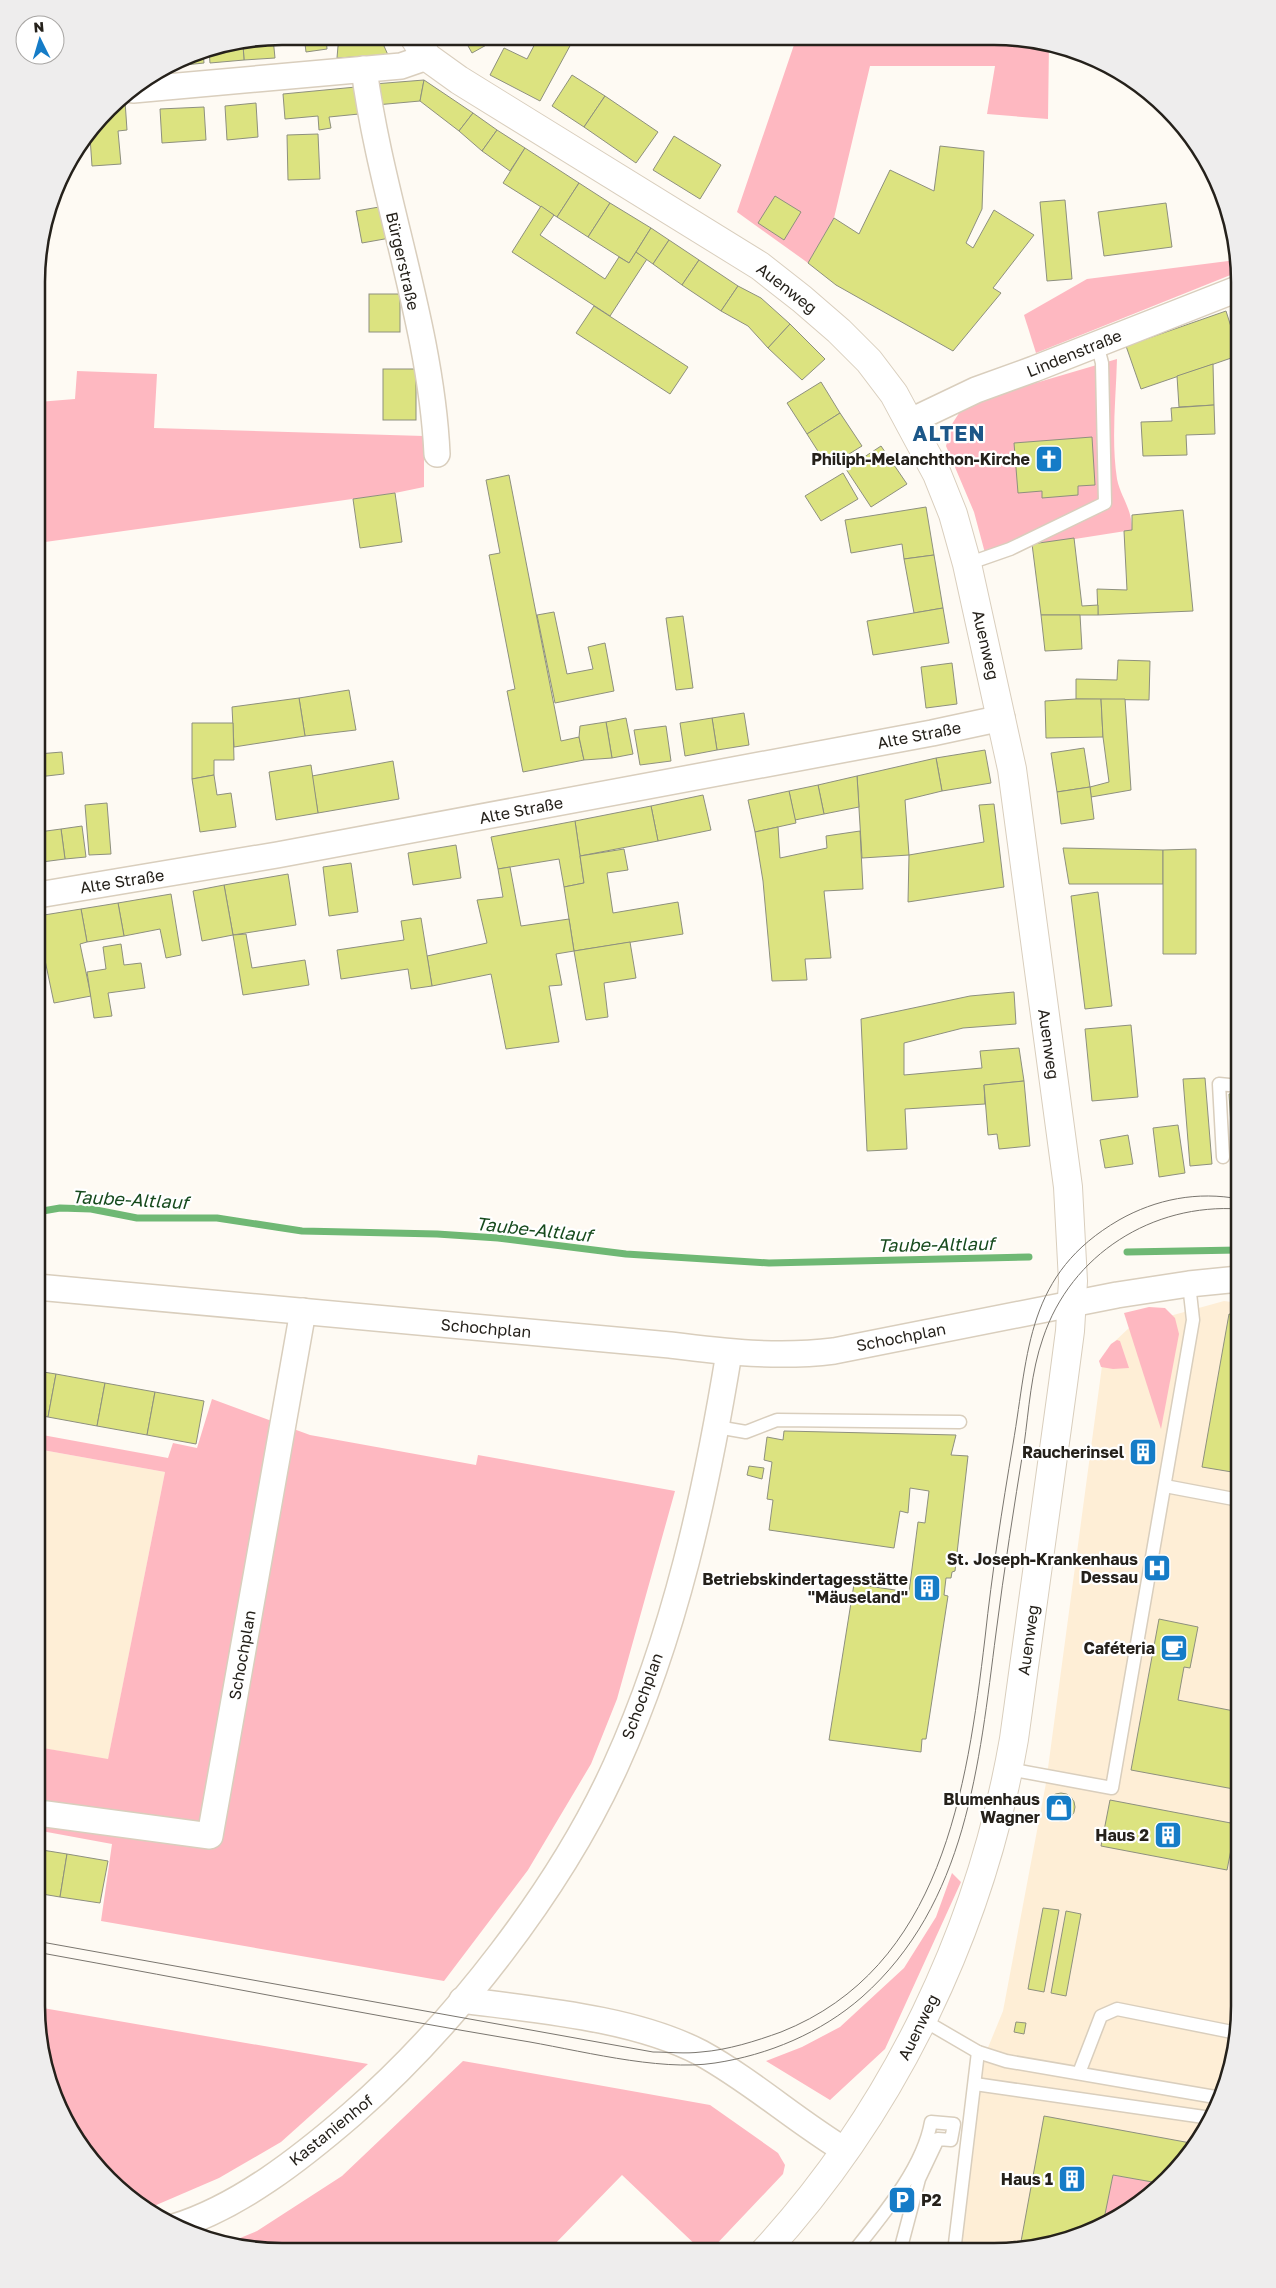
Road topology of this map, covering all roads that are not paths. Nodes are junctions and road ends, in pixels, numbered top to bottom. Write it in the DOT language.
graph roads {
  1 [pos="420,47"];
  2 [pos="364,70"];
  3 [pos="145,89"];
  4 [pos="1231,292"];
  5 [pos="1097,344"];
  6 [pos="911,422"];
  7 [pos="436,454"];
  8 [pos="967,564"];
  9 [pos="1002,718"];
  10 [pos="45,894"];
  11 [pos="1231,1085"];
  12 [pos="1223,1157"];
  13 [pos="1231,1279"];
  14 [pos="1189,1284"];
  15 [pos="45,1288"];
  16 [pos="1072,1304"];
  17 [pos="303,1311"];
  18 [pos="729,1352"];
  19 [pos="960,1422"];
  20 [pos="717,1427"];
  21 [pos="1165,1486"];
  22 [pos="1231,1498"];
  23 [pos="1009,1769"];
  24 [pos="46,1814"];
  25 [pos="462,2000"];
  26 [pos="923,2020"];
  27 [pos="1229,2031"];
  28 [pos="978,2052"];
  29 [pos="1079,2073"];
  30 [pos="974,2084"];
  31 [pos="1213,2097"];
  32 [pos="1203,2117"];
  33 [pos="846,2151"];
  34 [pos="187,2223"];
  35 [pos="772,2243"];
  36 [pos="860,2243"];
  37 [pos="902,2243"];
  38 [pos="955,2243"];
  1 -- 2 [label="street"];
  1 -- 6 [label="main road, Auenweg"];
  2 -- 3 [label="street"];
  2 -- 7 [label="street, Bürgerstraße"];
  4 -- 5 [label="street, Lindenstraße"];
  5 -- 6 [label="street, Lindenstraße"];
  5 -- 8 [label="lane"];
  6 -- 8 [label="main road, Auenweg"];
  8 -- 9 [label="main road, Auenweg"];
  9 -- 10 [label="street, Alte Straße"];
  9 -- 16 [label="main road, Auenweg"];
  11 -- 12 [label="lane"];
  13 -- 14 [label="street, Schochplan"];
  14 -- 16 [label="street, Schochplan"];
  14 -- 21 [label="lane"];
  15 -- 17 [label="street, Schochplan"];
  16 -- 18 [label="street, Schochplan"];
  16 -- 23 [label="main road, Auenweg"];
  17 -- 18 [label="street, Schochplan"];
  17 -- 24 [label="street, Schochplan"];
  18 -- 20 [label="street, Schochplan"];
  19 -- 20 [label="lane"];
  20 -- 25 [label="street, Schochplan"];
  21 -- 22 [label="lane"];
  21 -- 23 [label="lane"];
  23 -- 26 [label="main road, Auenweg"];
  25 -- 33 [label="street"];
  25 -- 34 [label="street, Kastanienhof"];
  26 -- 28 [label="lane"];
  26 -- 33 [label="main road, Auenweg"];
  27 -- 29 [label="lane"];
  28 -- 29 [label="lane"];
  28 -- 30 [label="lane"];
  29 -- 31 [label="lane"];
  30 -- 32 [label="lane"];
  30 -- 38 [label="lane"];
  33 -- 35 [label="main road, Auenweg"];
  36 -- 37 [label="lane"];
}
